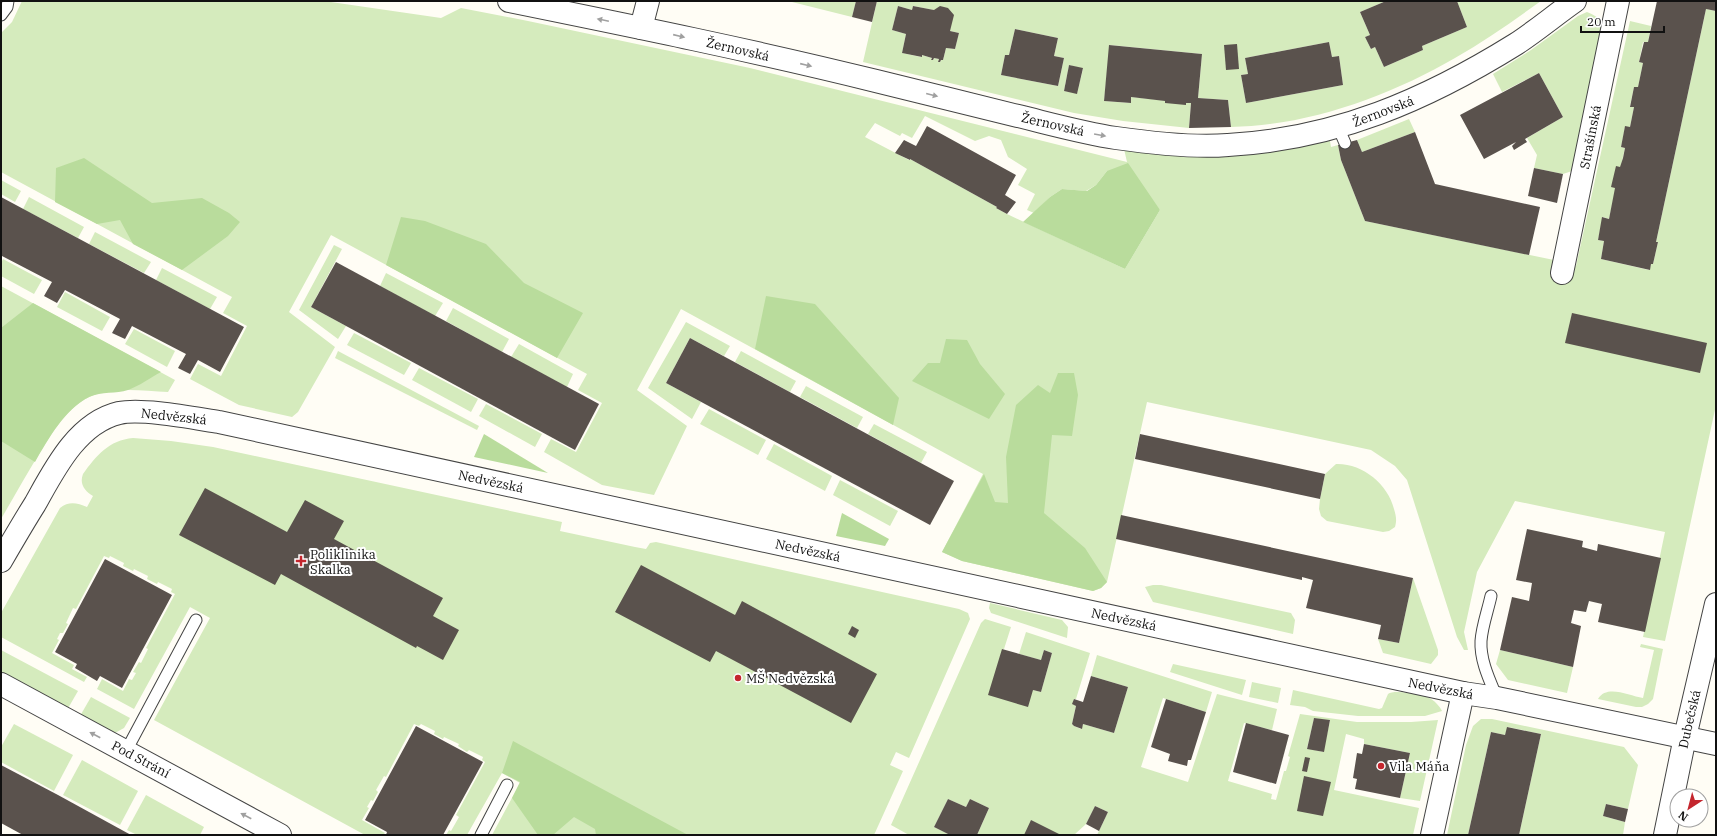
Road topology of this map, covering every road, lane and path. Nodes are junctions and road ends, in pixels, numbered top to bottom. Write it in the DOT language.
graph roads {
  1 [pos="8,1"];
  2 [pos="509,1"];
  3 [pos="648,1"];
  4 [pos="1575,1"];
  5 [pos="1618,1"];
  6 [pos="1,15"];
  7 [pos="641,28"];
  8 [pos="1562,273"];
  9 [pos="1,561"];
  10 [pos="1491,596"];
  11 [pos="1716,604"];
  12 [pos="196,620"];
  13 [pos="1,684"];
  14 [pos="1463,693"];
  15 [pos="1497,698"];
  16 [pos="1685,737"];
  17 [pos="1716,744"];
  18 [pos="126,751"];
  19 [pos="507,785"];
  20 [pos="280,835"];
  21 [pos="481,835"];
  22 [pos="1432,835"];
  23 [pos="1665,835"];
  1 -- 6 [label="lane"];
  7 -- 2 [label="street, Žernovská, one-way"];
  3 -- 7 [label="street"];
  7 -- 4 [label="street, Žernovská, one-way"];
  5 -- 8 [label="street, Strašínská"];
  9 -- 14 [label="street, Nedvězská"];
  10 -- 15 [label="lane"];
  11 -- 16 [label="street, Dubečská"];
  12 -- 18 [label="lane"];
  18 -- 13 [label="street, Pod Strání, one-way"];
  14 -- 15 [label="street, Nedvězská"];
  14 -- 22 [label="street"];
  15 -- 16 [label="street, Nedvězská"];
  16 -- 17 [label="street, Nedvězská"];
  16 -- 23 [label="street, Dubečská"];
  20 -- 18 [label="street, Pod Strání, one-way"];
  19 -- 21 [label="lane"];
}
